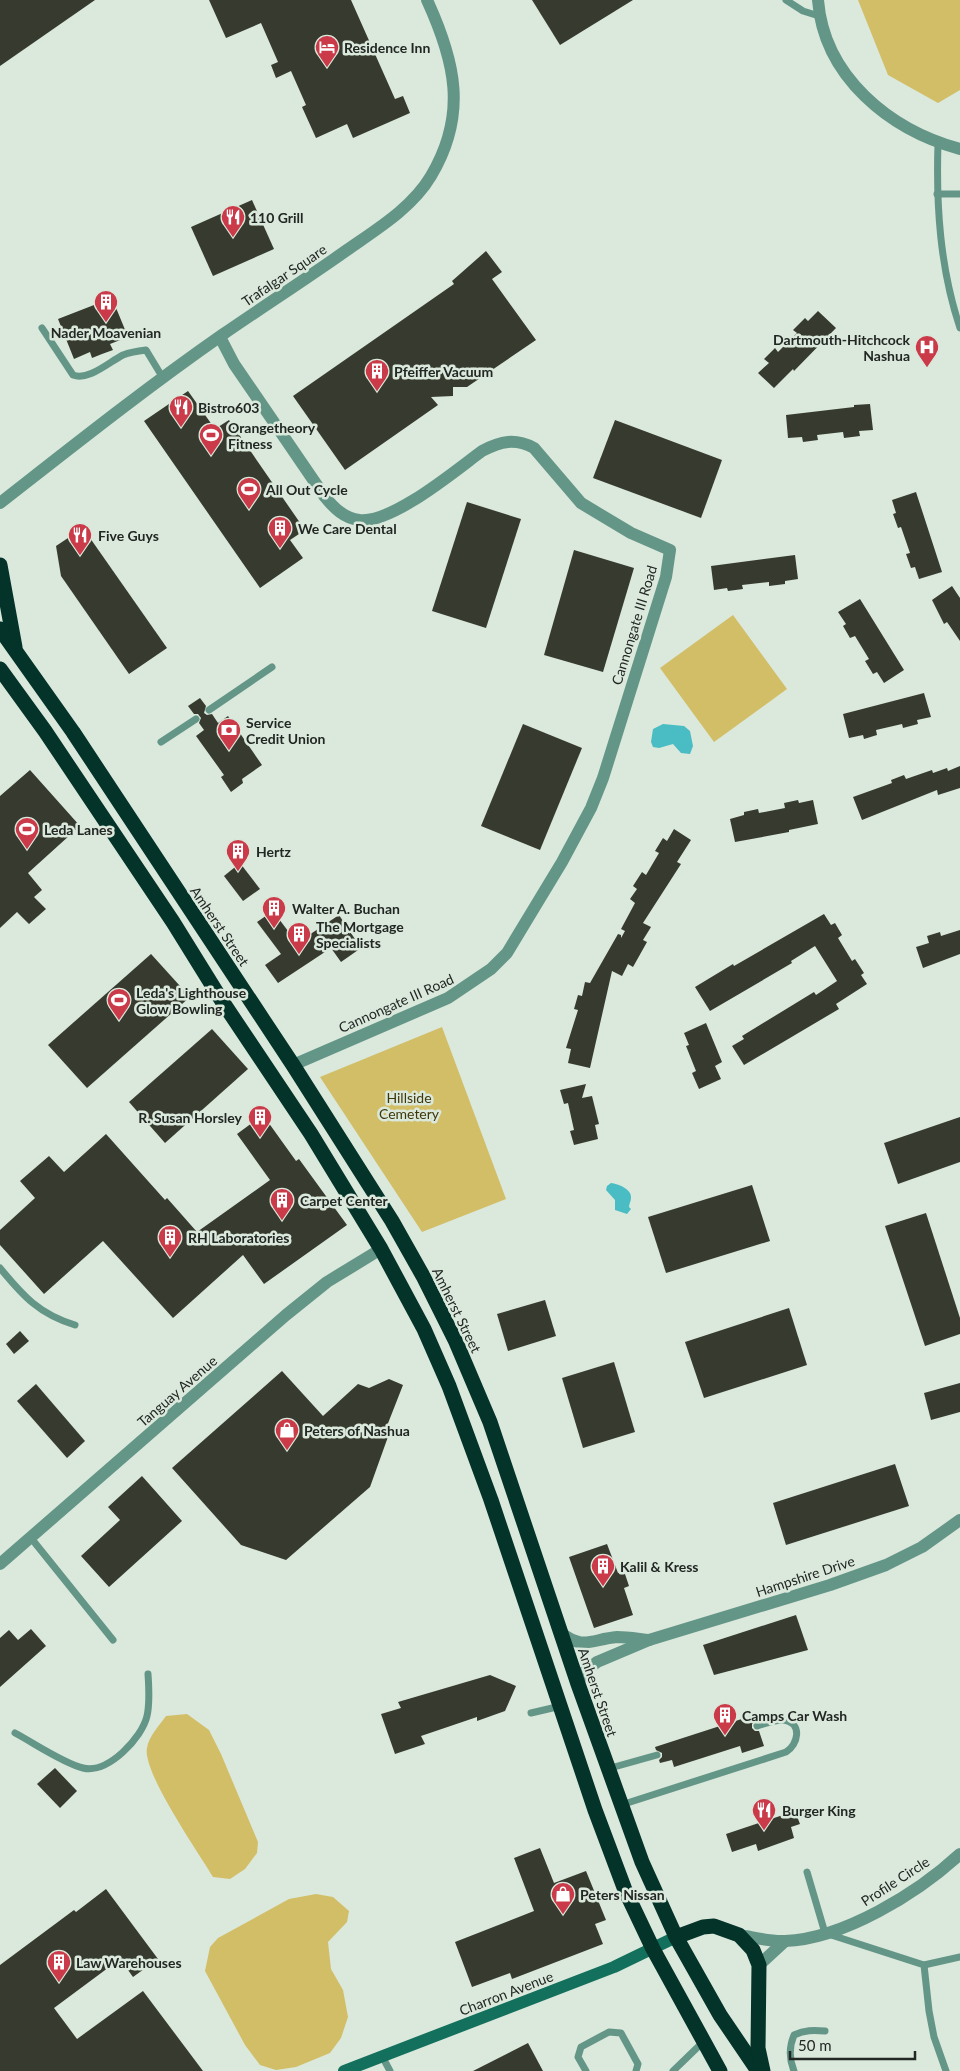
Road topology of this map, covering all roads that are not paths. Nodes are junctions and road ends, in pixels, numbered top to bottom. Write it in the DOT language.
graph roads {
  1 [pos="427,0"];
  2 [pos="786,0"];
  3 [pos="818,0"];
  4 [pos="819,16"];
  5 [pos="938,143"];
  6 [pos="960,149"];
  7 [pos="937,194"];
  8 [pos="960,194"];
  9 [pos="42,328"];
  10 [pos="960,328"];
  11 [pos="220,336"];
  12 [pos="163,378"];
  13 [pos="0,503"];
  14 [pos="0,565"];
  15 [pos="0,629"];
  16 [pos="16,650"];
  17 [pos="272,667"];
  18 [pos="0,668"];
  19 [pos="209,710"];
  20 [pos="196,719"];
  21 [pos="161,742"];
  22 [pos="293,1065"];
  23 [pos="380,1249"];
  24 [pos="0,1268"];
  25 [pos="76,1325"];
  26 [pos="960,1520"];
  27 [pos="31,1538"];
  28 [pos="0,1564"];
  29 [pos="560,1632"];
  30 [pos="113,1640"];
  31 [pos="649,1640"];
  32 [pos="148,1674"];
  33 [pos="578,1684"];
  34 [pos="561,1706"];
  35 [pos="531,1713"];
  36 [pos="757,1726"];
  37 [pos="15,1732"];
  38 [pos="657,1755"];
  39 [pos="607,1768"];
  40 [pos="620,1805"];
  41 [pos="960,1854"];
  42 [pos="808,1872"];
  43 [pos="825,1933"];
  44 [pos="739,1934"];
  45 [pos="676,1937"];
  46 [pos="784,1942"];
  47 [pos="653,1949"];
  48 [pos="960,1957"];
  49 [pos="759,1965"];
  50 [pos="924,1965"];
  51 [pos="825,2031"];
  52 [pos="702,2043"];
  53 [pos="382,2056"];
  54 [pos="344,2071"];
  55 [pos="390,2071"];
  56 [pos="586,2071"];
  57 [pos="636,2071"];
  58 [pos="673,2071"];
  59 [pos="720,2071"];
  60 [pos="758,2071"];
  61 [pos="763,2071"];
  62 [pos="794,2071"];
  63 [pos="946,2071"];
  1 -- 11 [label="street, Trafalgar Square"];
  2 -- 4 [label="lane"];
  3 -- 4 [label="street"];
  4 -- 5 [label="street"];
  5 -- 6 [label="street"];
  5 -- 7 [label="lane"];
  7 -- 8 [label="lane"];
  7 -- 10 [label="lane"];
  9 -- 12 [label="lane"];
  11 -- 12 [label="street, Trafalgar Square"];
  11 -- 22 [label="street, Cannongate III Road"];
  12 -- 13 [label="street, Trafalgar Square"];
  14 -- 16 [label="highway"];
  15 -- 16 [label="highway, Amherst Street"];
  16 -- 22 [label="highway, Amherst Street"];
  17 -- 19 [label="lane"];
  18 -- 23 [label="highway"];
  20 -- 21 [label="lane"];
  22 -- 29 [label="highway, Amherst Street"];
  23 -- 27 [label="street, Tanguay Avenue"];
  23 -- 34 [label="highway"];
  24 -- 25 [label="lane"];
  26 -- 31 [label="street, Hampshire Drive"];
  27 -- 28 [label="street, Tanguay Avenue"];
  27 -- 30 [label="lane"];
  29 -- 31 [label="street, Hampshire Drive"];
  29 -- 33 [label="highway, Amherst Street"];
  31 -- 33 [label="street, Hampshire Drive"];
  32 -- 37 [label="lane"];
  33 -- 39 [label="highway, Amherst Street"];
  34 -- 35 [label="lane"];
  34 -- 47 [label="highway"];
  36 -- 40 [label="lane"];
  38 -- 39 [label="lane"];
  39 -- 40 [label="highway, Amherst Street"];
  40 -- 45 [label="highway, Amherst Street"];
  41 -- 43 [label="street, Profile Circle"];
  42 -- 43 [label="lane"];
  43 -- 46 [label="street, Profile Circle"];
  43 -- 50 [label="lane"];
  44 -- 45 [label="highway"];
  44 -- 46 [label="street, Profile Circle"];
  44 -- 49 [label="highway"];
  45 -- 47 [label="street, Charron Avenue"];
  45 -- 60 [label="highway, Amherst Street"];
  46 -- 49 [label="street"];
  47 -- 52 [label="highway"];
  47 -- 53 [label="street, Charron Avenue"];
  48 -- 50 [label="lane"];
  49 -- 61 [label="highway"];
  50 -- 63 [label="lane"];
  51 -- 62 [label="lane"];
  52 -- 58 [label="lane"];
  52 -- 59 [label="highway"];
  53 -- 54 [label="street, Charron Avenue"];
  53 -- 55 [label="lane"];
  56 -- 57 [label="lane"];
}
